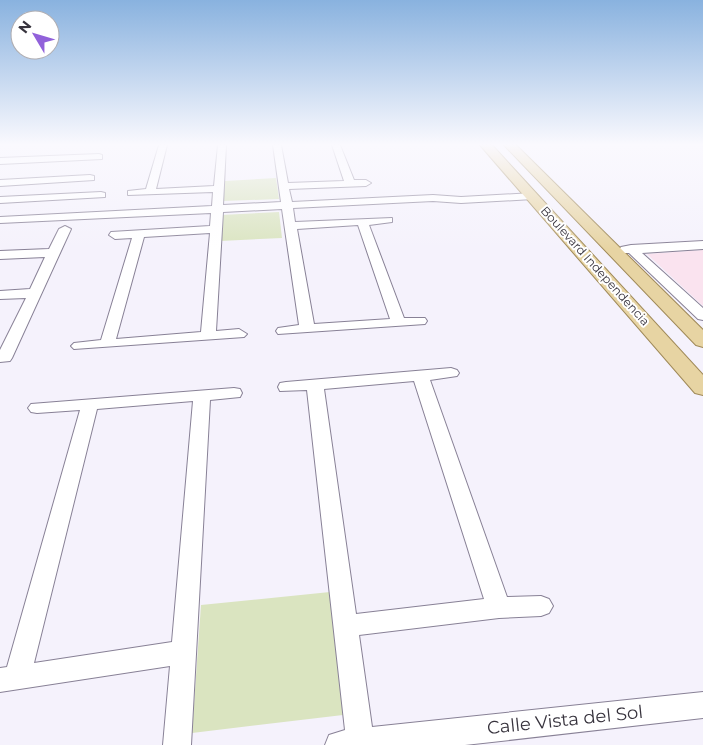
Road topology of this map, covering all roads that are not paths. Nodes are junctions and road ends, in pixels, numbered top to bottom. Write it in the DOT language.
graph roads {
  1 [pos="30,180"];
  2 [pos="90,180"];
  3 [pos="154,180"];
  4 [pos="219,180"];
  5 [pos="283,180"];
  6 [pos="349,180"];
  7 [pos="518,180"];
  8 [pos="548,180"];
  9 [pos="21,182"];
  10 [pos="0,183"];
  11 [pos="366,183"];
  12 [pos="350,184"];
  13 [pos="284,186"];
  14 [pos="218,189"];
  15 [pos="132,193"];
  16 [pos="150,193"];
  17 [pos="530,193"];
  18 [pos="101,195"];
  19 [pos="83,196"];
  20 [pos="5,200"];
  21 [pos="287,205"];
  22 [pos="217,207"];
  23 [pos="0,220"];
  24 [pos="388,220"];
  25 [pos="362,221"];
  26 [pos="290,226"];
  27 [pos="65,229"];
  28 [pos="215,229"];
  29 [pos="139,233"];
  30 [pos="115,235"];
  31 [pos="623,250"];
  32 [pos="702,252"];
  33 [pos="54,253"];
  34 [pos="0,255"];
  35 [pos="646,263"];
  36 [pos="35,293"];
  37 [pos="0,295"];
  38 [pos="703,316"];
  39 [pos="398,321"];
  40 [pos="420,321"];
  41 [pos="306,328"];
  42 [pos="283,331"];
  43 [pos="239,334"];
  44 [pos="208,335"];
  45 [pos="6,341"];
  46 [pos="703,341"];
  47 [pos="107,344"];
  48 [pos="79,346"];
  49 [pos="4,358"];
  50 [pos="451,374"];
  51 [pos="421,376"];
  52 [pos="315,384"];
  53 [pos="286,386"];
  54 [pos="703,388"];
  55 [pos="234,393"];
  56 [pos="202,396"];
  57 [pos="90,404"];
  58 [pos="37,408"];
  59 [pos="541,606"];
  60 [pos="499,608"];
  61 [pos="344,626"];
  62 [pos="184,652"];
  63 [pos="9,678"];
  64 [pos="703,705"];
  65 [pos="349,743"];
  66 [pos="177,745"];
  1 -- 9 [label="street"];
  2 -- 19 [label="street"];
  3 -- 16 [label="street"];
  4 -- 14 [label="street"];
  5 -- 13 [label="street"];
  6 -- 12 [label="street"];
  7 -- 17 [label="main road, Boulevard Independencia"];
  8 -- 31 [label="main road"];
  9 -- 10 [label="street"];
  9 -- 20 [label="street"];
  11 -- 12 [label="street"];
  12 -- 13 [label="street"];
  13 -- 21 [label="street"];
  14 -- 16 [label="street"];
  14 -- 22 [label="street"];
  15 -- 16 [label="street"];
  17 -- 21 [label="street"];
  17 -- 54 [label="main road, Boulevard Independencia"];
  18 -- 19 [label="street"];
  19 -- 20 [label="street"];
  21 -- 22 [label="street"];
  21 -- 26 [label="street"];
  22 -- 23 [label="street"];
  22 -- 28 [label="street"];
  24 -- 25 [label="street"];
  25 -- 26 [label="street"];
  25 -- 39 [label="street"];
  26 -- 41 [label="street"];
  27 -- 33 [label="street"];
  28 -- 29 [label="street"];
  28 -- 44 [label="street"];
  29 -- 30 [label="street"];
  29 -- 47 [label="street"];
  31 -- 32 [label="street"];
  31 -- 35 [label="street"];
  31 -- 46 [label="main road"];
  32 -- 35 [label="street"];
  33 -- 34 [label="street"];
  33 -- 36 [label="street"];
  35 -- 38 [label="street"];
  36 -- 37 [label="street"];
  36 -- 45 [label="street"];
  39 -- 40 [label="street"];
  39 -- 41 [label="street"];
  41 -- 42 [label="street"];
  43 -- 44 [label="street"];
  44 -- 47 [label="street"];
  45 -- 49 [label="street"];
  47 -- 48 [label="street"];
  50 -- 51 [label="street"];
  51 -- 52 [label="street"];
  51 -- 60 [label="street"];
  52 -- 53 [label="street"];
  52 -- 61 [label="street"];
  55 -- 56 [label="street"];
  56 -- 57 [label="street"];
  56 -- 62 [label="street"];
  57 -- 58 [label="street"];
  57 -- 63 [label="street"];
  59 -- 60 [label="street"];
  60 -- 61 [label="street"];
  61 -- 65 [label="street"];
  62 -- 63 [label="street"];
  62 -- 66 [label="street"];
  64 -- 65 [label="street, Calle Vista del Sol"];
}
